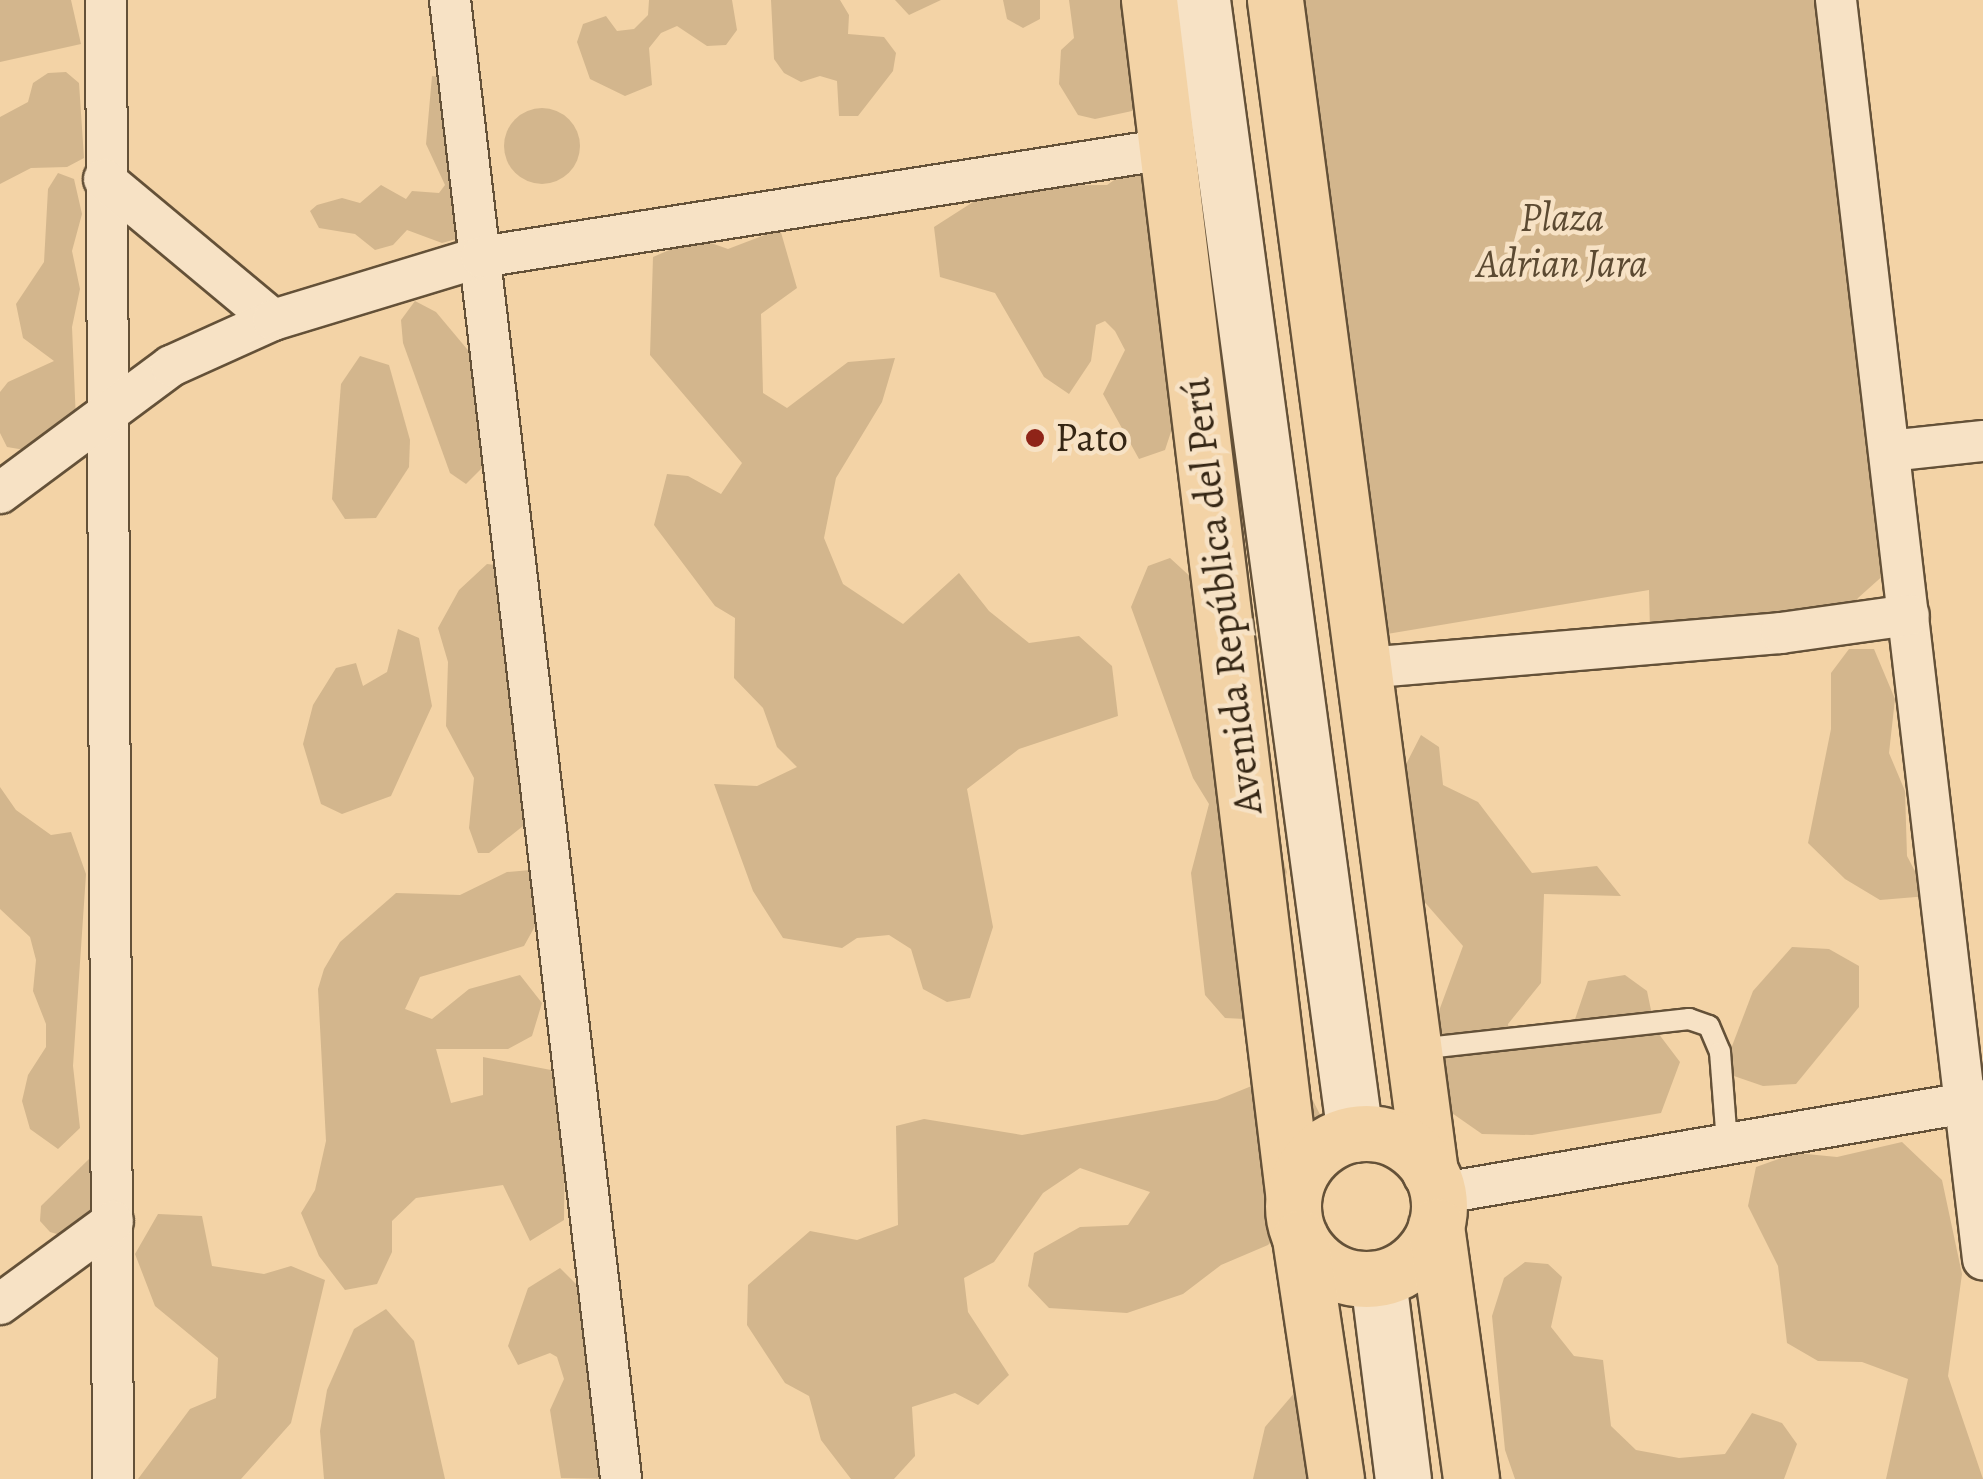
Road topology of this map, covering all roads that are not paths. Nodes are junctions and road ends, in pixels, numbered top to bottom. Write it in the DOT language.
graph roads {
  1 [pos="106,0"];
  2 [pos="450,0"];
  3 [pos="1149,0"];
  4 [pos="1202,0"];
  5 [pos="1275,0"];
  6 [pos="1836,0"];
  7 [pos="1168,149"];
  8 [pos="104,180"];
  9 [pos="481,257"];
  10 [pos="273,320"];
  11 [pos="108,408"];
  12 [pos="1983,441"];
  13 [pos="1890,451"];
  14 [pos="0,493"];
  15 [pos="1909,615"];
  16 [pos="1366,668"];
  17 [pos="1415,1049"];
  18 [pos="1975,1101"];
  19 [pos="1356,1134"];
  20 [pos="1727,1142"];
  21 [pos="1435,1197"];
  22 [pos="1296,1215"];
  23 [pos="113,1221"];
  24 [pos="1983,1259"];
  25 [pos="1378,1278"];
  26 [pos="0,1304"];
  27 [pos="113,1479"];
  28 [pos="621,1479"];
  29 [pos="1336,1479"];
  30 [pos="1403,1479"];
  31 [pos="1471,1479"];
  1 -- 8 [label="street"];
  2 -- 9 [label="street"];
  3 -- 7 [label="highway, Avenida República del Perú"];
  4 -- 19 [label="street"];
  5 -- 16 [label="highway"];
  6 -- 13 [label="street"];
  7 -- 9 [label="street"];
  7 -- 22 [label="highway, Avenida República del Perú"];
  8 -- 10 [label="street"];
  8 -- 11 [label="street"];
  9 -- 10 [label="street"];
  9 -- 28 [label="street"];
  10 -- 11 [label="street"];
  11 -- 14 [label="street"];
  11 -- 23 [label="street"];
  12 -- 13 [label="street"];
  13 -- 15 [label="street"];
  15 -- 16 [label="street"];
  15 -- 18 [label="street"];
  16 -- 17 [label="highway"];
  17 -- 20 [label="lane"];
  17 -- 21 [label="highway"];
  18 -- 20 [label="street"];
  18 -- 24 [label="street"];
  19 -- 21 [label="highway"];
  19 -- 22 [label="highway"];
  20 -- 21 [label="street"];
  21 -- 25 [label="highway"];
  21 -- 31 [label="highway"];
  22 -- 25 [label="highway"];
  22 -- 29 [label="highway, Avenida República del Perú"];
  23 -- 26 [label="street"];
  23 -- 27 [label="street"];
  25 -- 30 [label="street"];
}
